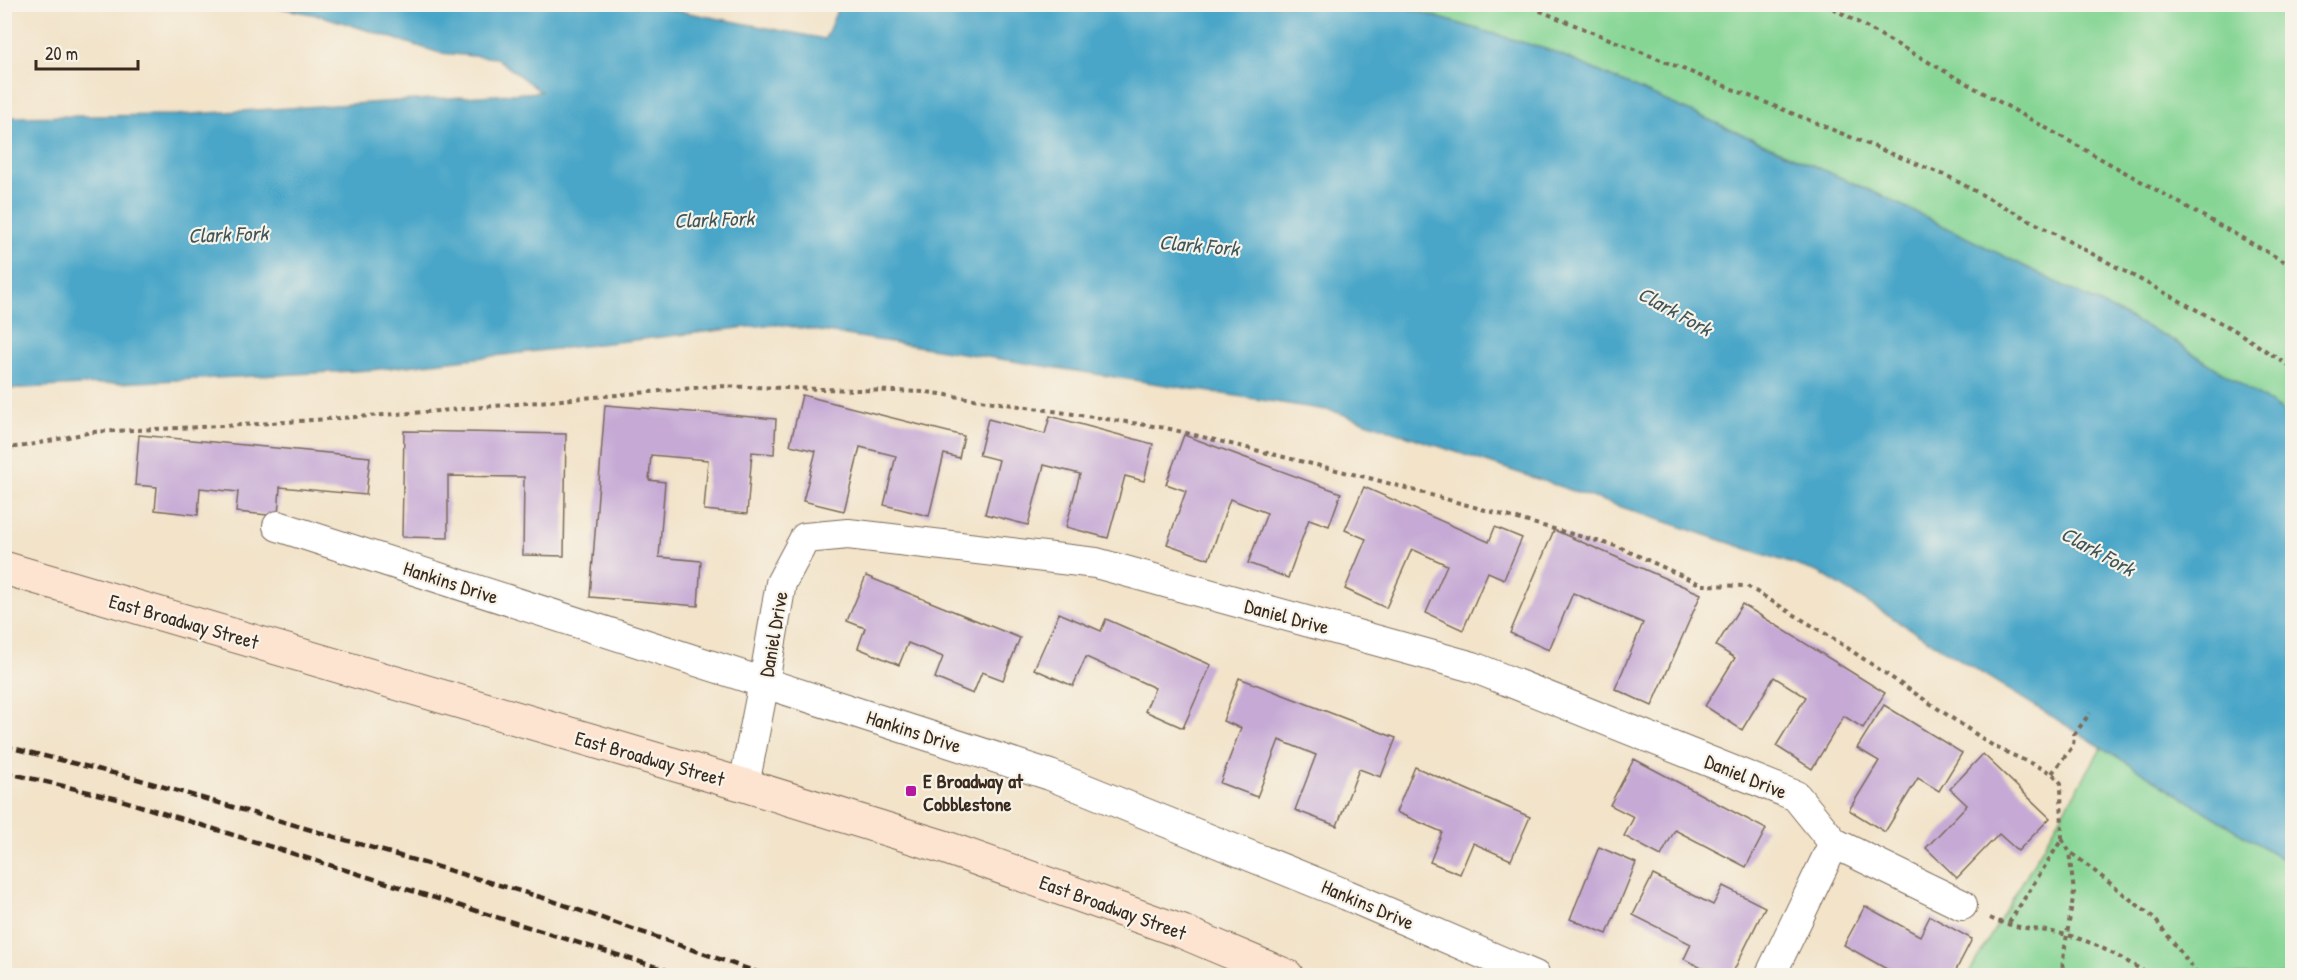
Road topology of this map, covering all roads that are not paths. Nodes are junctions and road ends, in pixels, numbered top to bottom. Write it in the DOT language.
graph roads {
  1 [pos="278,526"];
  2 [pos="4,568"];
  3 [pos="764,682"];
  4 [pos="744,785"];
  5 [pos="1834,843"];
  6 [pos="1962,905"];
  7 [pos="1287,975"];
  8 [pos="1535,975"];
  9 [pos="1770,975"];
  1 -- 3 [label="street, Hankins Drive"];
  2 -- 4 [label="main road, East Broadway Street"];
  3 -- 4 [label="street, Daniel Drive"];
  3 -- 5 [label="street, Daniel Drive"];
  3 -- 8 [label="street, Hankins Drive"];
  4 -- 7 [label="main road, East Broadway Street"];
  5 -- 6 [label="street"];
  5 -- 9 [label="street"];
}
